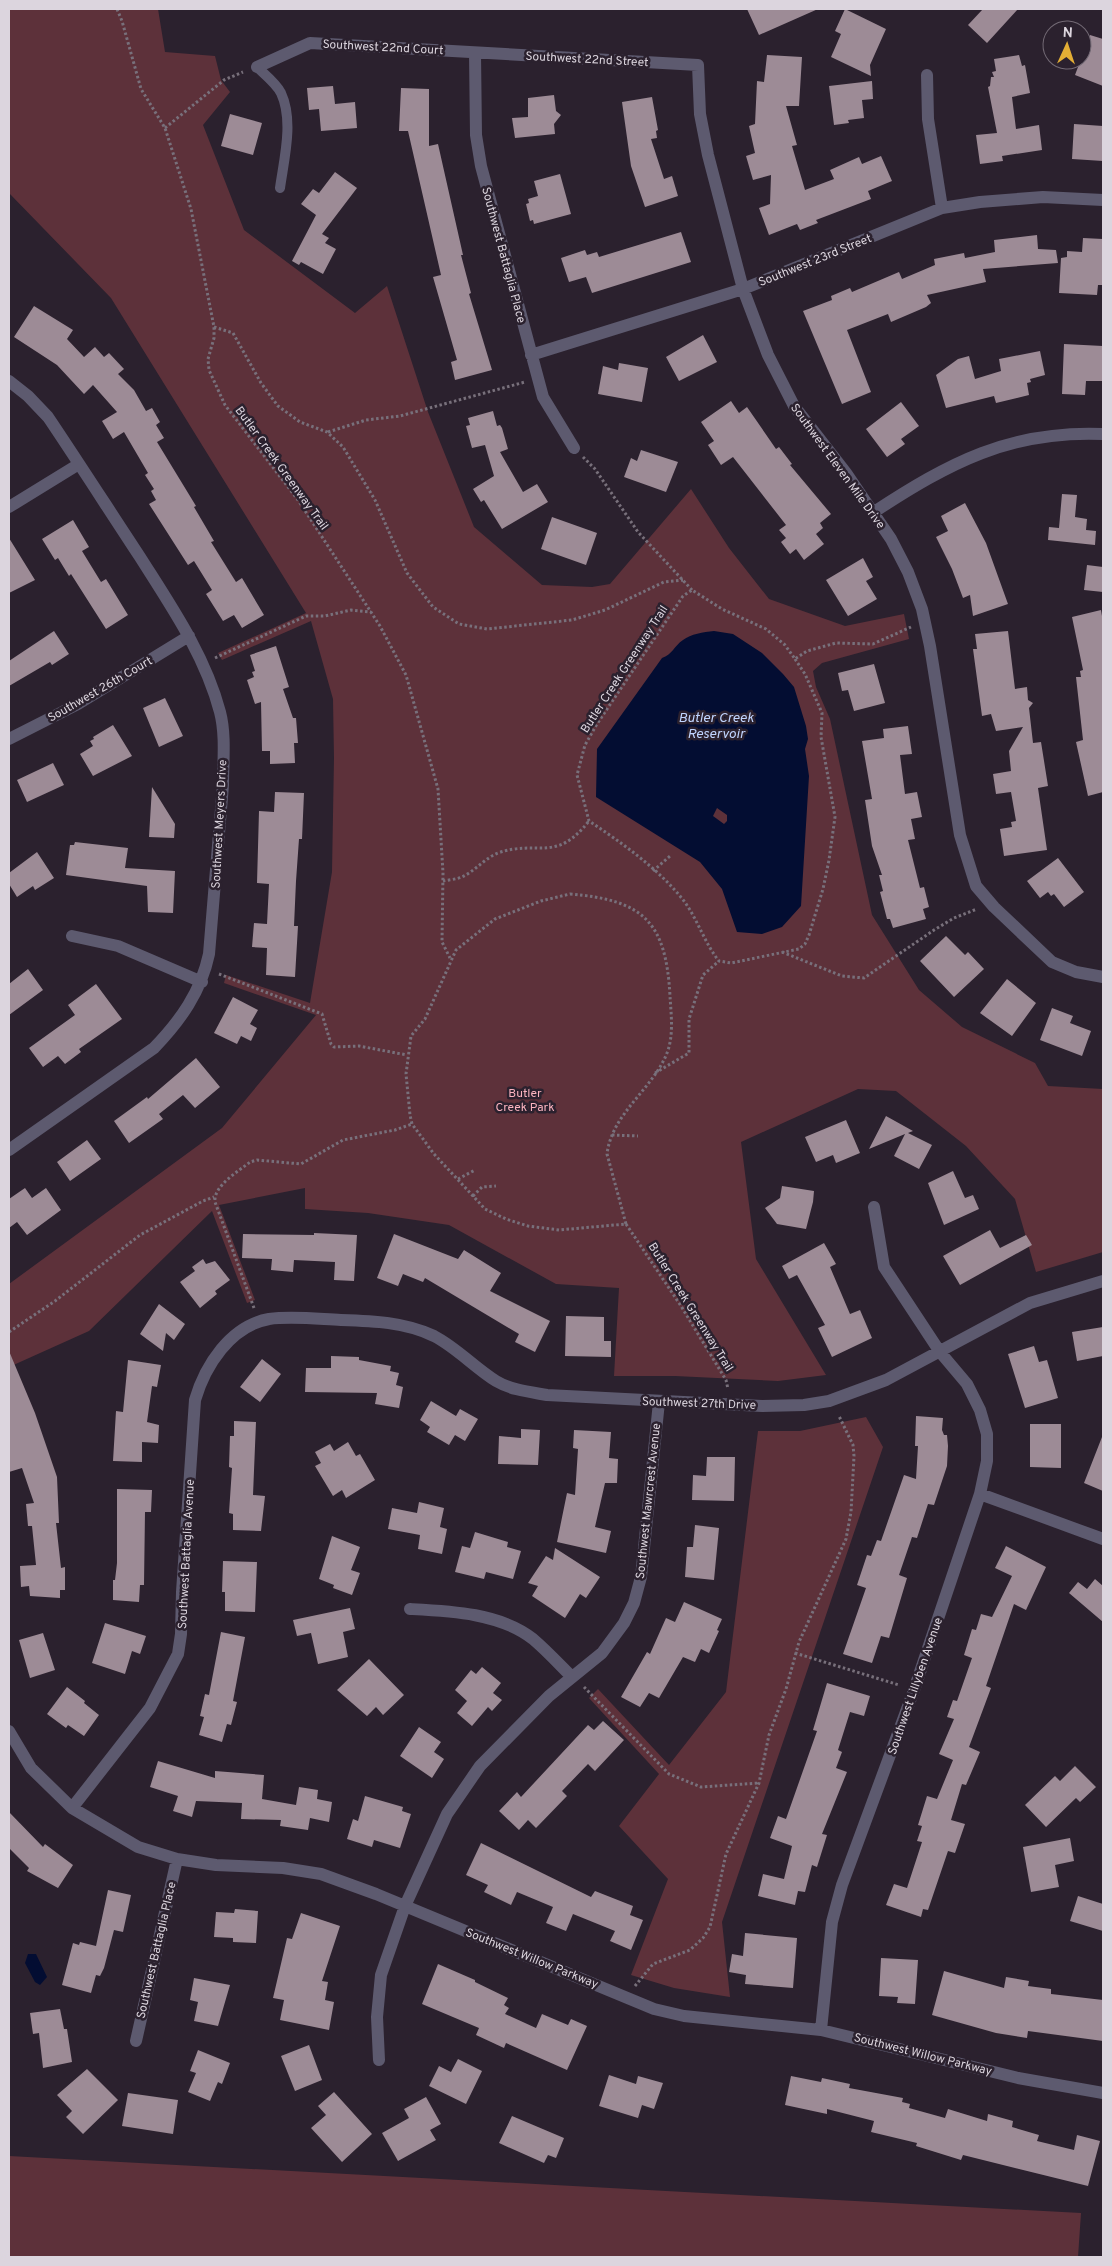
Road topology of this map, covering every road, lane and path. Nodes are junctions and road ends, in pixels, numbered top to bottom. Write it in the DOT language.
graph roads {
  1 [pos="116,9"];
  2 [pos="475,53"];
  3 [pos="698,65"];
  4 [pos="257,67"];
  5 [pos="927,75"];
  6 [pos="165,128"];
  7 [pos="280,188"];
  8 [pos="1103,200"];
  9 [pos="942,208"];
  10 [pos="743,289"];
  11 [pos="214,327"];
  12 [pos="531,355"];
  13 [pos="538,379"];
  14 [pos="9,381"];
  15 [pos="327,432"];
  16 [pos="1103,434"];
  17 [pos="574,448"];
  18 [pos="79,464"];
  19 [pos="9,507"];
  20 [pos="874,512"];
  21 [pos="683,580"];
  22 [pos="692,590"];
  23 [pos="371,612"];
  24 [pos="926,622"];
  25 [pos="189,636"];
  26 [pos="795,659"];
  27 [pos="203,663"];
  28 [pos="9,739"];
  29 [pos="589,822"];
  30 [pos="670,856"];
  31 [pos="653,871"];
  32 [pos="444,881"];
  33 [pos="994,907"];
  34 [pos="72,936"];
  35 [pos="782,952"];
  36 [pos="450,958"];
  37 [pos="719,961"];
  38 [pos="206,969"];
  39 [pos="1103,977"];
  40 [pos="202,982"];
  41 [pos="408,1055"];
  42 [pos="653,1075"];
  43 [pos="412,1124"];
  44 [pos="612,1135"];
  45 [pos="638,1136"];
  46 [pos="9,1150"];
  47 [pos="475,1170"];
  48 [pos="458,1179"];
  49 [pos="496,1186"];
  50 [pos="473,1196"];
  51 [pos="214,1197"];
  52 [pos="874,1207"];
  53 [pos="626,1224"];
  54 [pos="1103,1280"];
  55 [pos="287,1318"];
  56 [pos="260,1322"];
  57 [pos="9,1332"];
  58 [pos="940,1352"];
  59 [pos="658,1402"];
  60 [pos="728,1404"];
  61 [pos="839,1416"];
  62 [pos="980,1494"];
  63 [pos="1103,1539"];
  64 [pos="410,1609"];
  65 [pos="795,1654"];
  66 [pos="572,1677"];
  67 [pos="914,1690"];
  68 [pos="9,1731"];
  69 [pos="759,1783"];
  70 [pos="72,1808"];
  71 [pos="177,1859"];
  72 [pos="405,1906"];
  73 [pos="630,1998"];
  74 [pos="821,2030"];
  75 [pos="136,2041"];
  76 [pos="379,2060"];
  77 [pos="1103,2093"];
  1 -- 6 [label="path, Butler Creek Greenway Trail"];
  2 -- 3 [label="street, Southwest 22nd Street"];
  2 -- 4 [label="street, Southwest 22nd Court"];
  2 -- 12 [label="street, Southwest Battaglia Place"];
  3 -- 10 [label="street, Southwest Eleven Mile Drive"];
  4 -- 6 [label="path"];
  4 -- 7 [label="lane"];
  5 -- 9 [label="street"];
  6 -- 11 [label="path, Butler Creek Greenway Trail"];
  8 -- 9 [label="street, Southwest 23rd Street"];
  9 -- 10 [label="street, Southwest 23rd Street"];
  10 -- 12 [label="street, Southwest 23rd Street"];
  10 -- 20 [label="street, Southwest Eleven Mile Drive"];
  11 -- 15 [label="path, Butler Creek Greenway Trail"];
  11 -- 23 [label="path, Butler Creek Greenway Trail"];
  12 -- 13 [label="street, Southwest Battaglia Place"];
  13 -- 15 [label="path"];
  13 -- 17 [label="street, Southwest Battaglia Place"];
  14 -- 18 [label="street, Southwest Meyers Drive"];
  15 -- 21 [label="path, Butler Creek Greenway Trail"];
  16 -- 20 [label="street"];
  17 -- 21 [label="path"];
  18 -- 19 [label="street"];
  18 -- 25 [label="street, Southwest Meyers Drive"];
  20 -- 24 [label="street, Southwest Eleven Mile Drive"];
  21 -- 22 [label="path"];
  22 -- 26 [label="path"];
  22 -- 29 [label="path, Butler Creek Greenway Trail"];
  23 -- 27 [label="path"];
  23 -- 32 [label="path, Butler Creek Greenway Trail"];
  24 -- 26 [label="path"];
  24 -- 33 [label="street, Southwest Eleven Mile Drive"];
  25 -- 27 [label="street, Southwest Meyers Drive"];
  25 -- 28 [label="street, Southwest 26th Court"];
  26 -- 35 [label="path"];
  27 -- 38 [label="street, Southwest Meyers Drive"];
  29 -- 31 [label="path"];
  29 -- 32 [label="path"];
  30 -- 31 [label="path"];
  31 -- 37 [label="path"];
  32 -- 36 [label="path, Butler Creek Greenway Trail"];
  33 -- 35 [label="path"];
  33 -- 39 [label="street, Southwest Eleven Mile Drive"];
  34 -- 40 [label="street"];
  35 -- 37 [label="path"];
  36 -- 41 [label="path, Butler Creek Greenway Trail"];
  36 -- 42 [label="path, Butler Creek Greenway Trail"];
  37 -- 42 [label="path"];
  38 -- 40 [label="street, Southwest Meyers Drive"];
  38 -- 41 [label="path"];
  40 -- 46 [label="street, Southwest Meyers Drive"];
  41 -- 43 [label="path, Butler Creek Greenway Trail"];
  42 -- 44 [label="path, Butler Creek Greenway Trail"];
  43 -- 48 [label="path, Butler Creek Greenway Trail"];
  43 -- 51 [label="path"];
  44 -- 45 [label="path"];
  44 -- 53 [label="path, Butler Creek Greenway Trail"];
  47 -- 48 [label="path"];
  48 -- 50 [label="path, Butler Creek Greenway Trail"];
  49 -- 50 [label="path"];
  50 -- 53 [label="path, Butler Creek Greenway Trail"];
  51 -- 56 [label="path"];
  51 -- 57 [label="path"];
  52 -- 58 [label="street, Southwest Lillyben Avenue"];
  53 -- 60 [label="path, Butler Creek Greenway Trail"];
  54 -- 58 [label="street, Southwest 27th Drive"];
  55 -- 56 [label="street, Southwest Battaglia Avenue"];
  55 -- 59 [label="street, Southwest 27th Drive"];
  56 -- 70 [label="street, Southwest Battaglia Avenue"];
  58 -- 60 [label="street, Southwest 27th Drive"];
  58 -- 62 [label="street, Southwest Lillyben Avenue"];
  59 -- 60 [label="street, Southwest 27th Drive"];
  59 -- 66 [label="street, Southwest Mawrcrest Avenue"];
  61 -- 65 [label="path"];
  62 -- 63 [label="street"];
  62 -- 67 [label="street, Southwest Lillyben Avenue"];
  64 -- 66 [label="street"];
  65 -- 67 [label="path"];
  65 -- 69 [label="path"];
  66 -- 69 [label="path"];
  66 -- 72 [label="street, Southwest Mawrcrest Avenue"];
  67 -- 74 [label="street, Southwest Lillyben Avenue"];
  68 -- 70 [label="street, Southwest Willow Parkway"];
  69 -- 73 [label="path"];
  70 -- 71 [label="street, Southwest Willow Parkway"];
  71 -- 72 [label="street, Southwest Willow Parkway"];
  71 -- 75 [label="street, Southwest Battaglia Place"];
  72 -- 73 [label="street, Southwest Willow Parkway"];
  72 -- 76 [label="street, Southwest Mawrcrest Avenue"];
  73 -- 74 [label="street, Southwest Willow Parkway"];
  74 -- 77 [label="street, Southwest Willow Parkway"];
}
